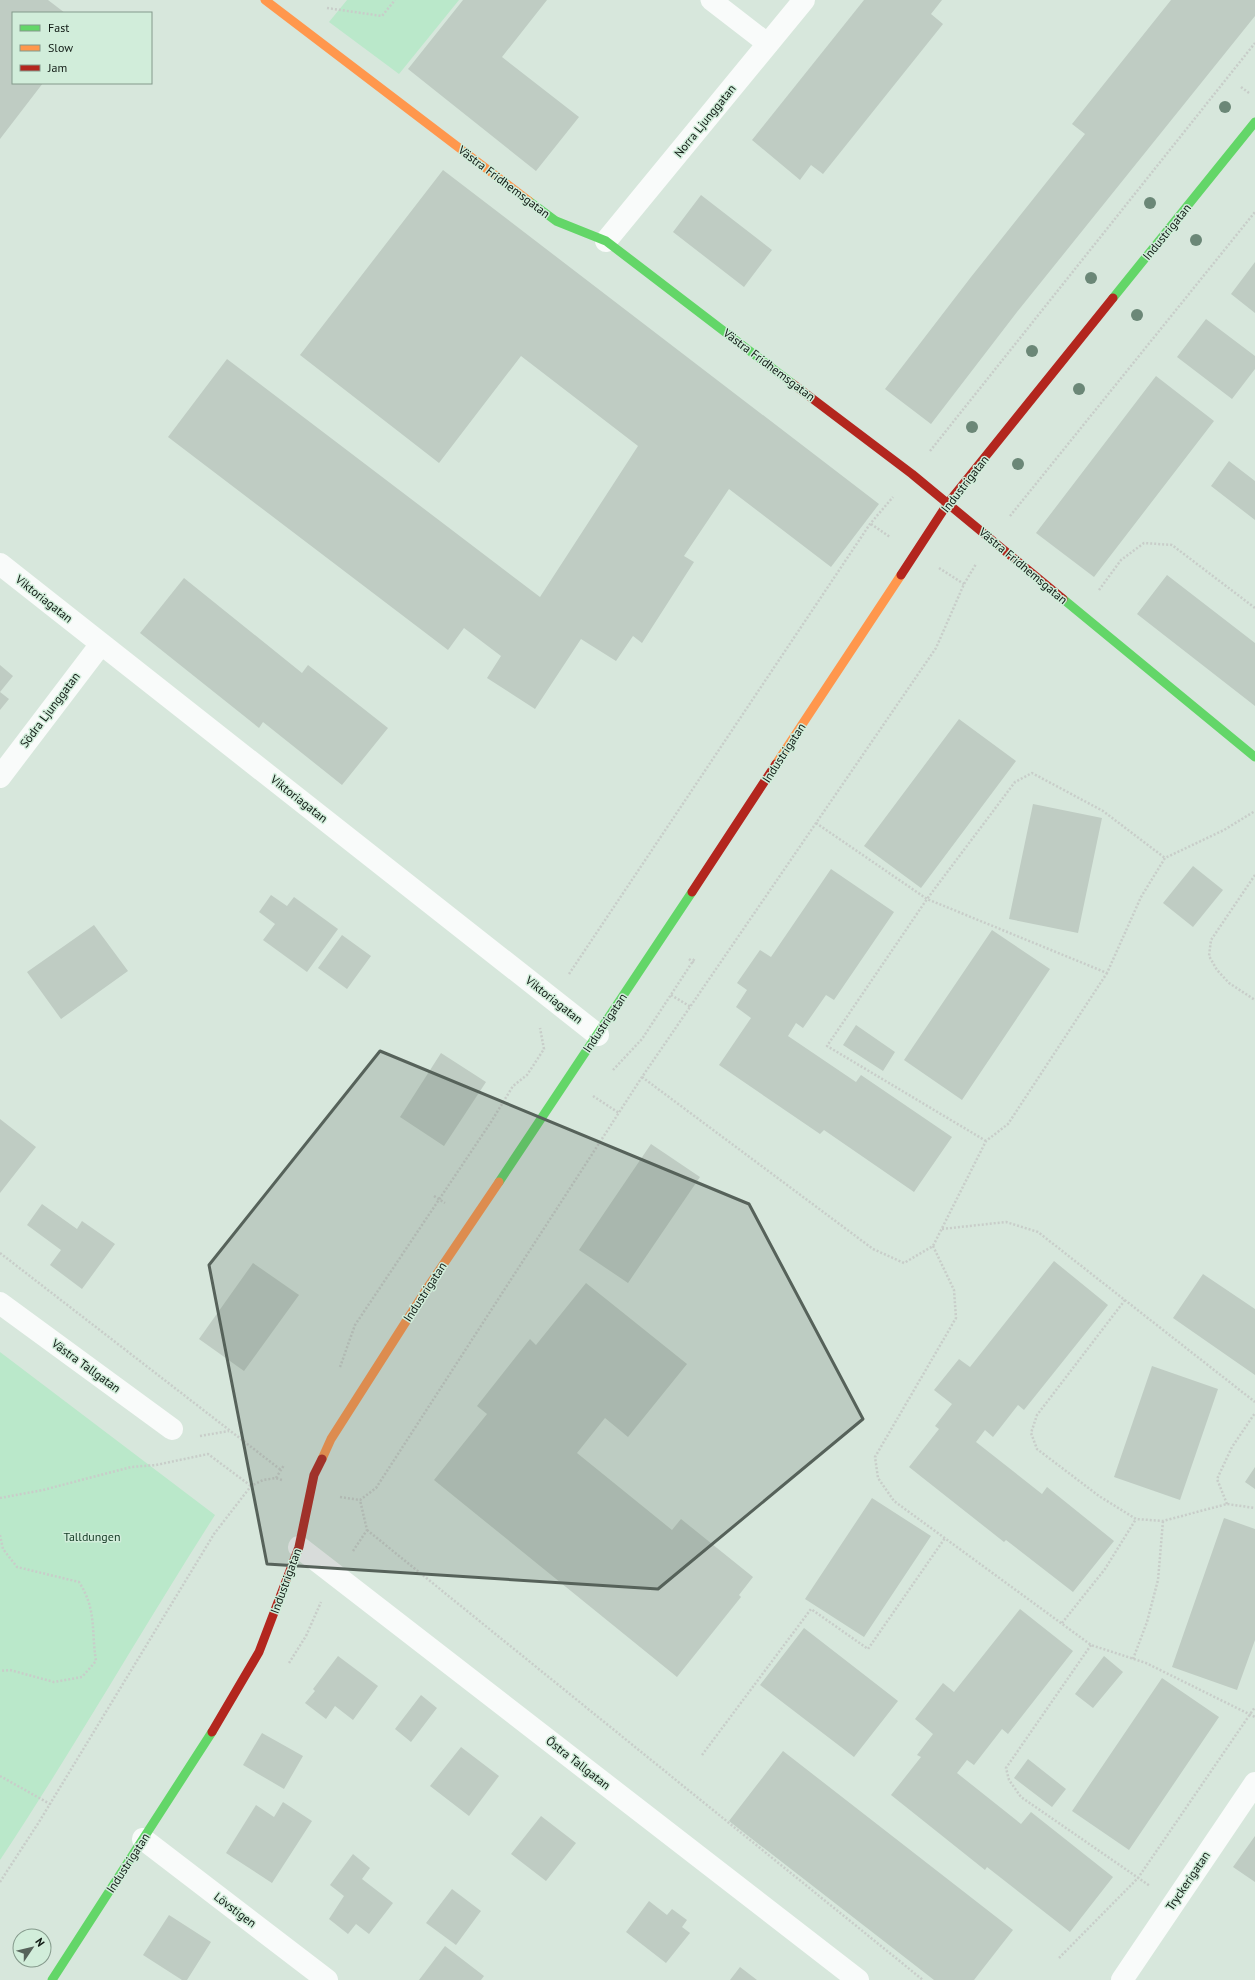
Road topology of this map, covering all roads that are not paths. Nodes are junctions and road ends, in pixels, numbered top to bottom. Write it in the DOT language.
graph roads {
  1 [pos="265,0"];
  2 [pos="712,0"];
  3 [pos="804,0"];
  4 [pos="768,44"];
  5 [pos="1255,122"];
  6 [pos="606,241"];
  7 [pos="948,504"];
  8 [pos="0,564"];
  9 [pos="101,644"];
  10 [pos="1255,757"];
  11 [pos="0,777"];
  12 [pos="598,1035"];
  13 [pos="0,1303"];
  14 [pos="172,1429"];
  15 [pos="299,1547"];
  16 [pos="1255,1783"];
  17 [pos="143,1839"];
  18 [pos="52,1980"];
  19 [pos="327,1980"];
  20 [pos="858,1980"];
  21 [pos="1122,1980"];
  1 -- 6 [label="street, Västra Fridhemsgatan"];
  2 -- 4 [label="lane"];
  3 -- 4 [label="street, Norra Ljunggatan"];
  4 -- 6 [label="street, Norra Ljunggatan"];
  5 -- 7 [label="street, Industrigatan"];
  6 -- 7 [label="street, Västra Fridhemsgatan"];
  7 -- 10 [label="street, Västra Fridhemsgatan"];
  7 -- 12 [label="street, Industrigatan"];
  8 -- 9 [label="street, Viktoriagatan"];
  9 -- 11 [label="street, Södra Ljunggatan"];
  9 -- 12 [label="street, Viktoriagatan"];
  12 -- 15 [label="street, Industrigatan"];
  13 -- 14 [label="street, Västra Tallgatan"];
  15 -- 17 [label="street, Industrigatan"];
  15 -- 20 [label="street, Östra Tallgatan"];
  16 -- 21 [label="street, Tryckerigatan"];
  17 -- 18 [label="street, Industrigatan"];
  17 -- 19 [label="street, Lövstigen"];
}
